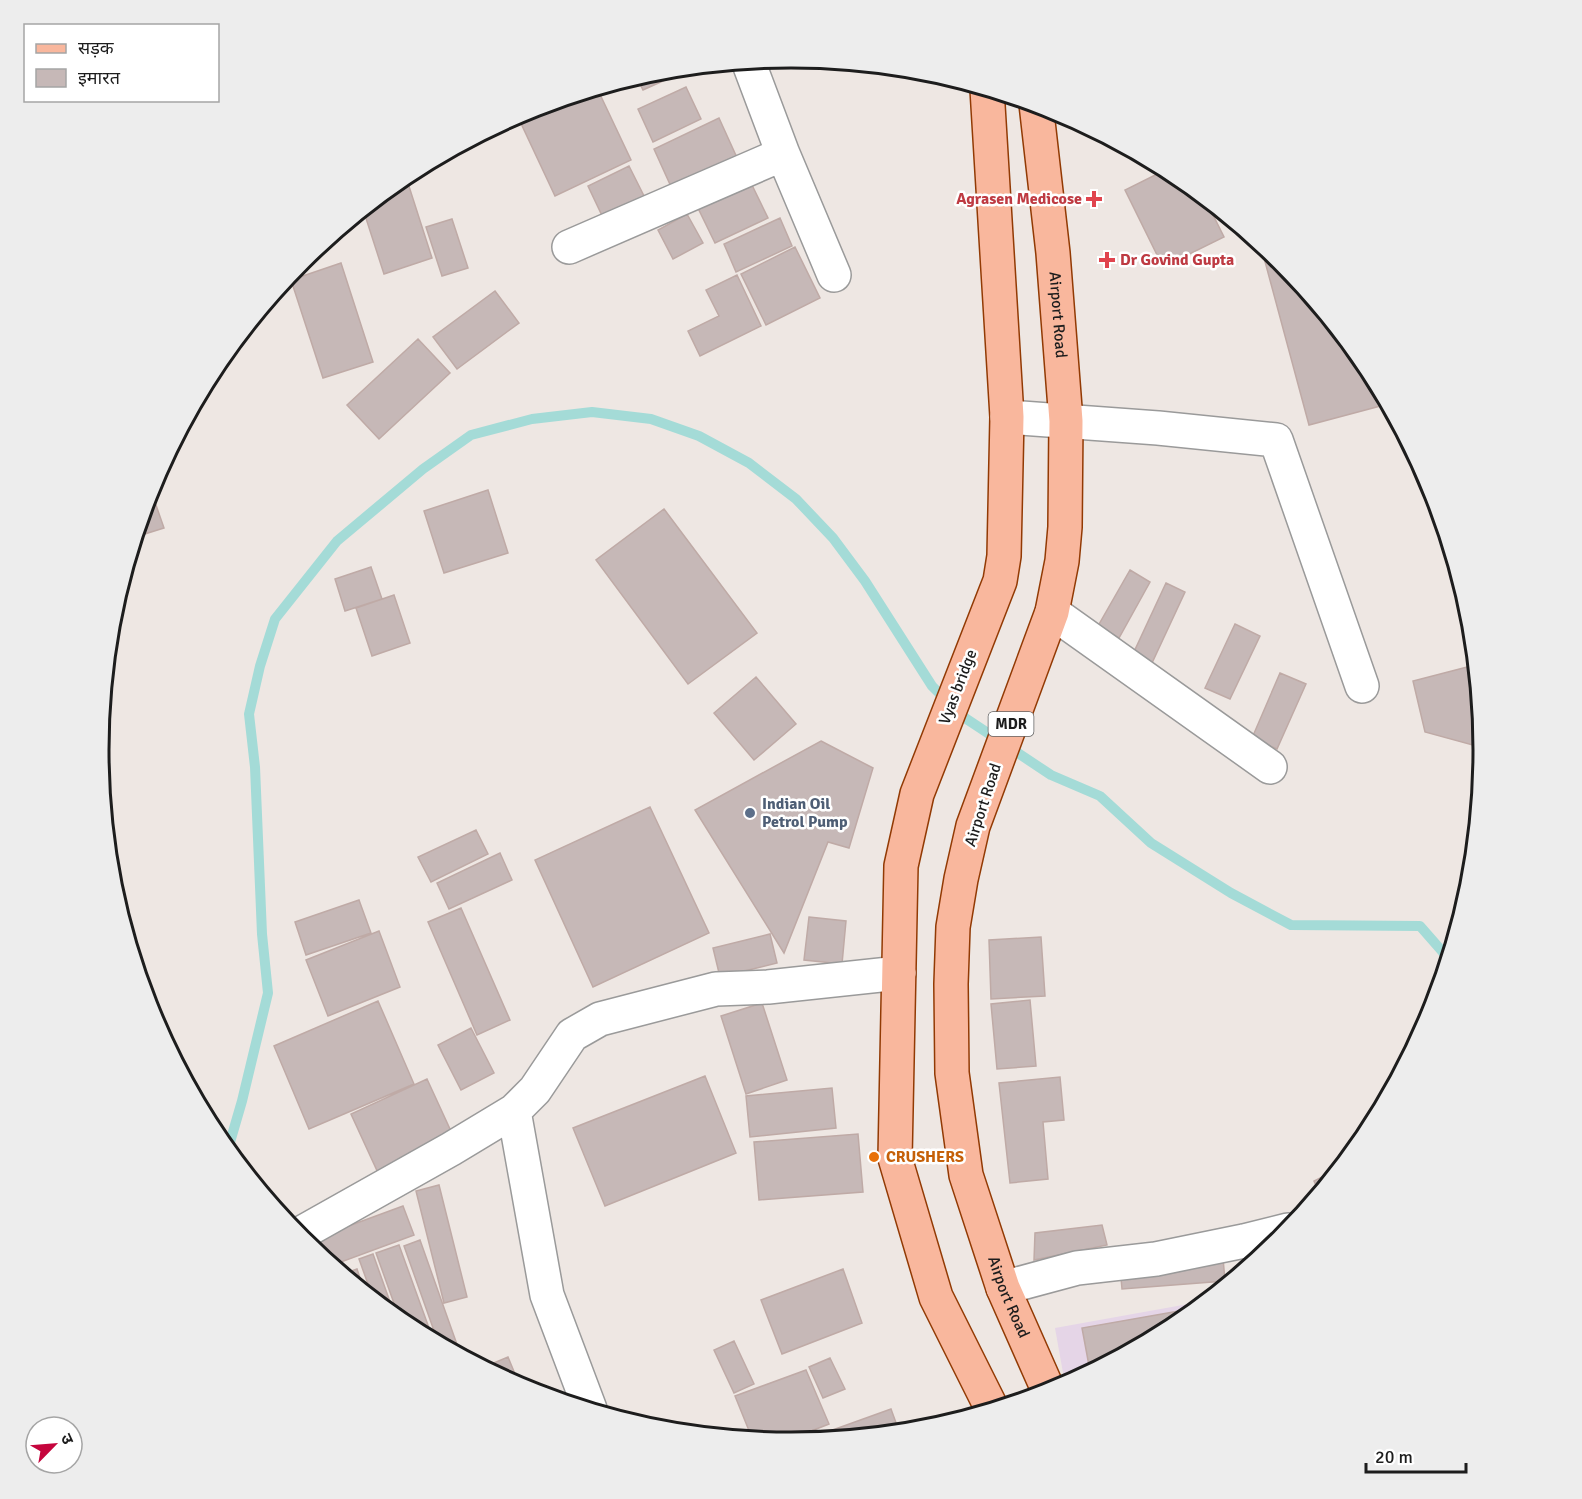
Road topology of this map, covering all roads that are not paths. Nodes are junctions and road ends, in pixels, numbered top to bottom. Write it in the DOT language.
graph roads {
  1 [pos="751,69"];
  2 [pos="987,97"];
  3 [pos="1037,114"];
  4 [pos="783,154"];
  5 [pos="569,247"];
  6 [pos="834,275"];
  7 [pos="1007,417"];
  8 [pos="1066,422"];
  9 [pos="1051,617"];
  10 [pos="1362,686"];
  11 [pos="1270,767"];
  12 [pos="899,973"];
  13 [pos="514,1111"];
  14 [pos="306,1229"];
  15 [pos="1270,1234"];
  16 [pos="1003,1288"];
  17 [pos="1045,1383"];
  18 [pos="586,1399"];
  19 [pos="988,1402"];
  1 -- 4 [label="street"];
  2 -- 7 [label="main road"];
  3 -- 8 [label="main road, Airport Road"];
  4 -- 5 [label="street"];
  4 -- 6 [label="street"];
  7 -- 8 [label="street"];
  7 -- 12 [label="main road, Vyas bridge"];
  8 -- 9 [label="main road, Airport Road"];
  8 -- 10 [label="street"];
  9 -- 11 [label="street"];
  9 -- 16 [label="main road, Airport Road / MDR"];
  12 -- 13 [label="street"];
  12 -- 19 [label="main road, Vyas bridge"];
  13 -- 14 [label="street"];
  13 -- 18 [label="street"];
  15 -- 16 [label="street"];
  16 -- 17 [label="main road, Airport Road"];
}
